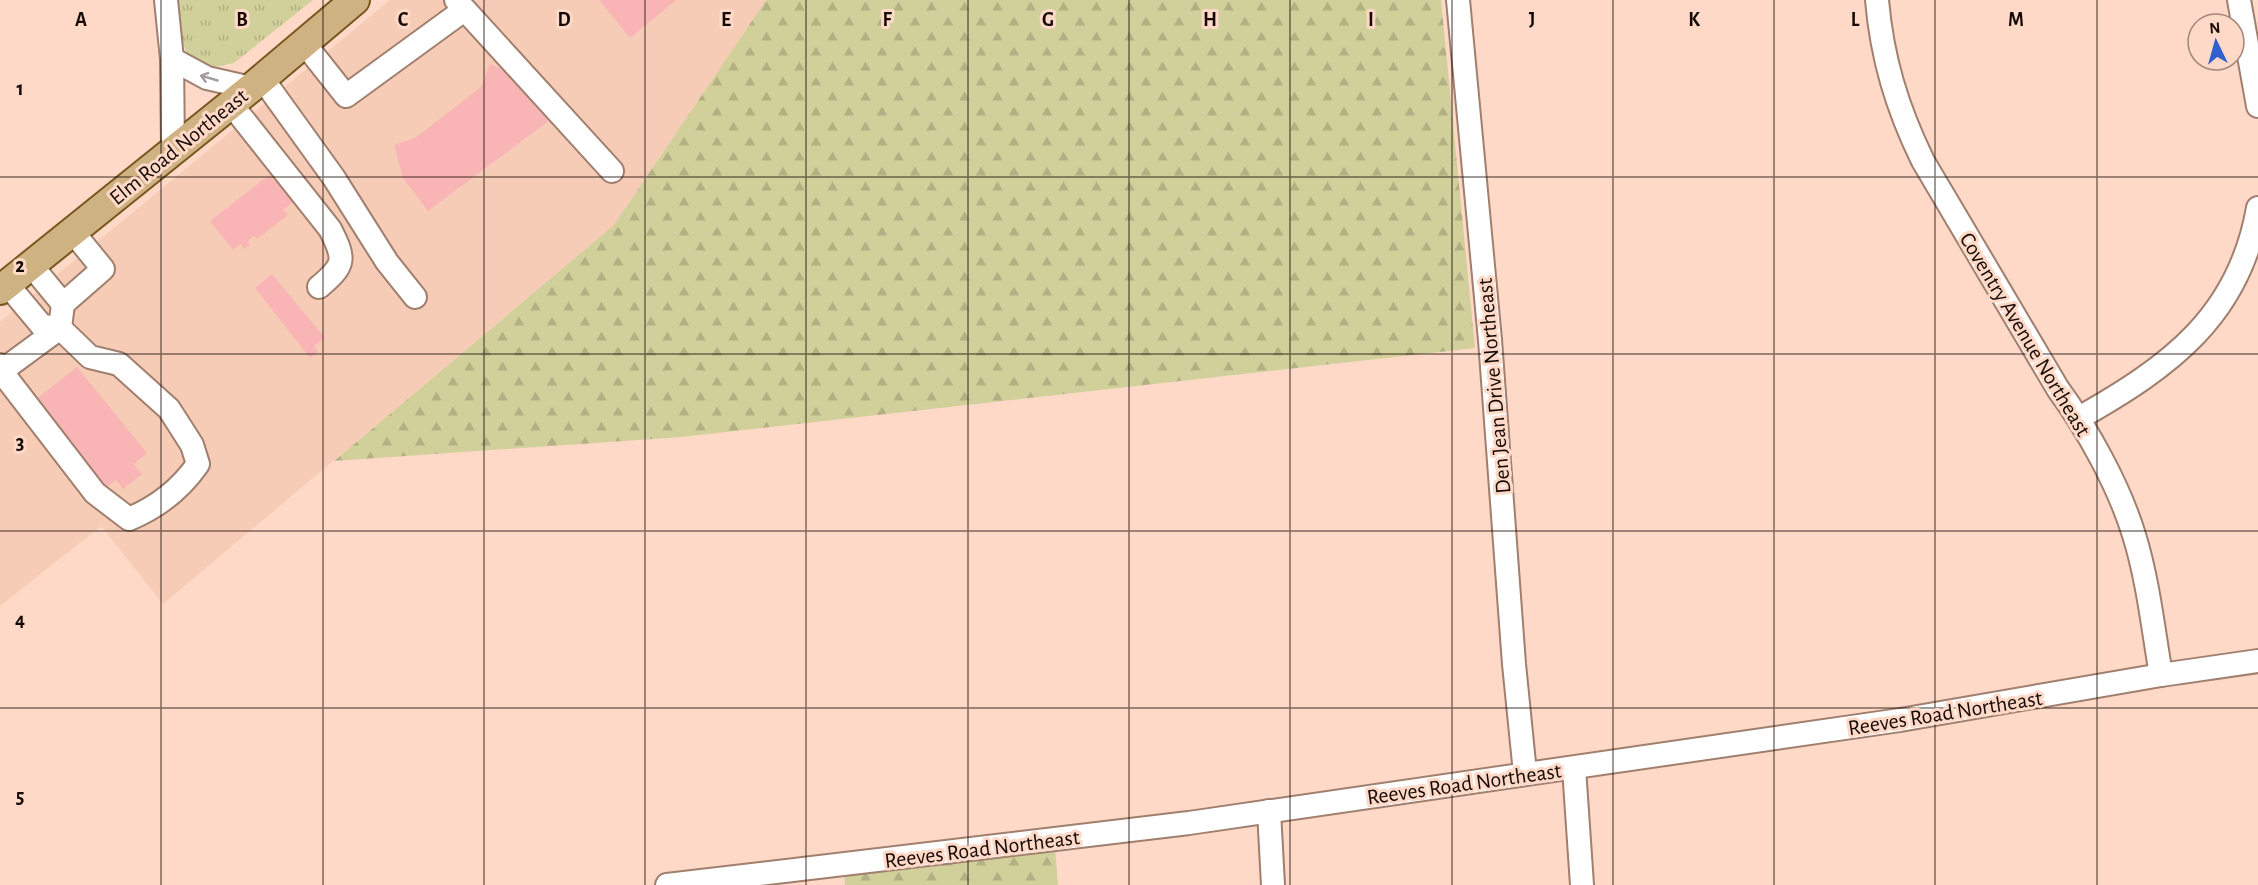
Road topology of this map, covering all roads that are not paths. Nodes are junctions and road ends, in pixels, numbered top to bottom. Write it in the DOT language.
graph roads {
  1 [pos="166,0"];
  2 [pos="355,0"];
  3 [pos="1458,0"];
  4 [pos="1877,0"];
  5 [pos="2239,0"];
  6 [pos="460,5"];
  7 [pos="304,43"];
  8 [pos="172,59"];
  9 [pos="248,90"];
  10 [pos="2258,106"];
  11 [pos="173,150"];
  12 [pos="612,171"];
  13 [pos="2258,208"];
  14 [pos="72,231"];
  15 [pos="31,265"];
  16 [pos="3,287"];
  17 [pos="319,287"];
  18 [pos="415,297"];
  19 [pos="63,304"];
  20 [pos="60,328"];
  21 [pos="1,368"];
  22 [pos="2079,418"];
  23 [pos="2258,661"];
  24 [pos="2161,675"];
  25 [pos="1574,768"];
  26 [pos="1525,773"];
  27 [pos="1269,811"];
  28 [pos="745,880"];
  29 [pos="667,885"];
  30 [pos="1273,885"];
  31 [pos="1582,885"];
  1 -- 8 [label="street"];
  2 -- 7 [label="main road, Elm Road Northeast"];
  3 -- 26 [label="street, Den Jean Drive Northeast"];
  4 -- 22 [label="street, Coventry Avenue Northeast"];
  5 -- 10 [label="street"];
  6 -- 7 [label="street"];
  6 -- 12 [label="street"];
  7 -- 9 [label="main road, Elm Road Northeast"];
  9 -- 8 [label="street, one-way"];
  8 -- 11 [label="street"];
  9 -- 11 [label="main road, Elm Road Northeast"];
  9 -- 17 [label="street"];
  9 -- 18 [label="street"];
  11 -- 14 [label="main road, Elm Road Northeast"];
  13 -- 22 [label="street"];
  14 -- 15 [label="main road, Elm Road Northeast"];
  14 -- 19 [label="street"];
  15 -- 16 [label="main road, Elm Road Northeast"];
  15 -- 19 [label="street"];
  16 -- 20 [label="street"];
  19 -- 20 [label="street"];
  20 -- 21 [label="street"];
  20 -- 21 [label="street"];
  22 -- 24 [label="street, Coventry Avenue Northeast"];
  23 -- 24 [label="street, Reeves Road Northeast"];
  24 -- 25 [label="street, Reeves Road Northeast"];
  25 -- 26 [label="street, Reeves Road Northeast"];
  25 -- 31 [label="street"];
  26 -- 27 [label="street, Reeves Road Northeast"];
  27 -- 28 [label="street, Reeves Road Northeast"];
  27 -- 30 [label="street"];
  28 -- 29 [label="street, Reeves Road Northeast"];
}
